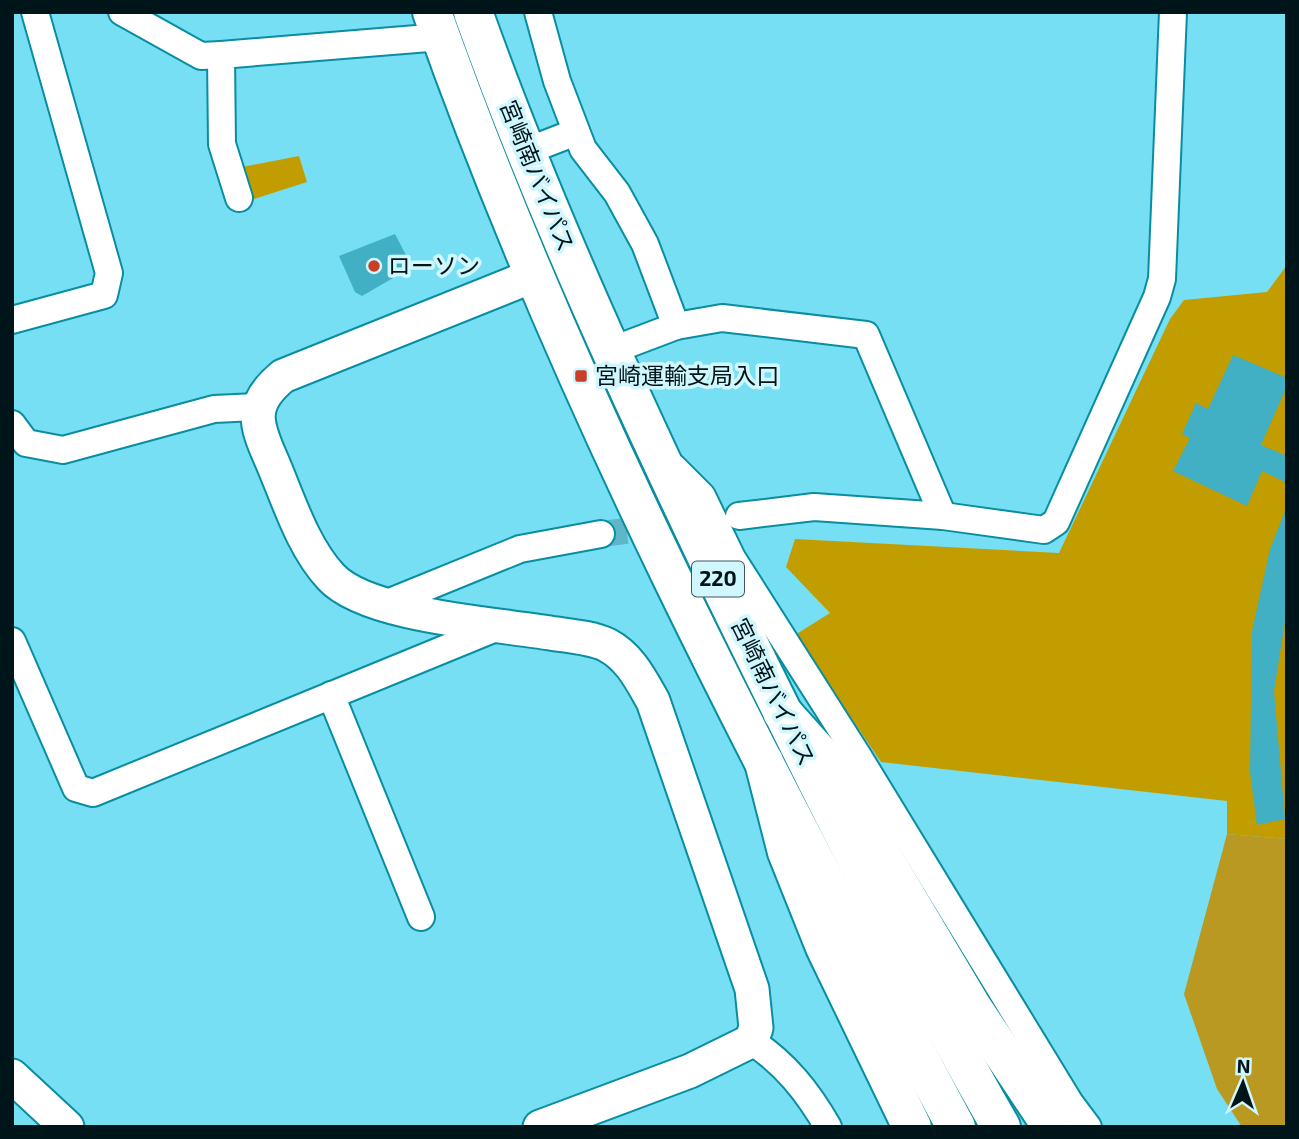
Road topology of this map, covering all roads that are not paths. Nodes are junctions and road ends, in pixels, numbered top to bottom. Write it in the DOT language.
graph roads {
  1 [pos="35,12"];
  2 [pos="122,12"];
  3 [pos="473,12"];
  4 [pos="538,12"];
  5 [pos="1173,12"];
  6 [pos="436,25"];
  7 [pos="221,55"];
  8 [pos="576,132"];
  9 [pos="527,151"];
  10 [pos="239,198"];
  11 [pos="535,275"];
  12 [pos="12,320"];
  13 [pos="676,326"];
  14 [pos="610,351"];
  15 [pos="258,407"];
  16 [pos="17,442"];
  17 [pos="657,451"];
  18 [pos="738,516"];
  19 [pos="943,516"];
  20 [pos="601,534"];
  21 [pos="385,604"];
  22 [pos="503,625"];
  23 [pos="12,641"];
  24 [pos="331,695"];
  25 [pos="782,712"];
  26 [pos="764,762"];
  27 [pos="421,917"];
  28 [pos="751,1041"];
  29 [pos="12,1076"];
  30 [pos="67,1127"];
  31 [pos="540,1127"];
  32 [pos="828,1127"];
  33 [pos="912,1127"];
  34 [pos="956,1127"];
  35 [pos="1001,1127"];
  36 [pos="1052,1127"];
  37 [pos="1088,1127"];
  1 -- 12 [label="street"];
  2 -- 7 [label="street"];
  3 -- 9 [label="highway, 宮崎南バイパス / 220"];
  4 -- 8 [label="street"];
  5 -- 19 [label="street"];
  6 -- 7 [label="street"];
  6 -- 11 [label="highway, 宮崎南バイパス / 220"];
  7 -- 10 [label="street"];
  8 -- 9 [label="street"];
  8 -- 13 [label="street"];
  9 -- 14 [label="highway, 宮崎南バイパス / 220"];
  11 -- 15 [label="street"];
  11 -- 26 [label="highway, 宮崎南バイパス / 220"];
  13 -- 14 [label="street"];
  13 -- 19 [label="street"];
  14 -- 17 [label="highway, 宮崎南バイパス / 220"];
  15 -- 16 [label="street"];
  15 -- 21 [label="street"];
  17 -- 25 [label="highway, 宮崎南バイパス / 220"];
  17 -- 37 [label="street"];
  18 -- 19 [label="street"];
  20 -- 21 [label="street"];
  21 -- 22 [label="street"];
  22 -- 24 [label="street"];
  22 -- 28 [label="street"];
  23 -- 24 [label="street"];
  24 -- 27 [label="street"];
  25 -- 35 [label="highway, 宮崎南バイパス / 220"];
  25 -- 36 [label="highway"];
  26 -- 33 [label="highway"];
  26 -- 34 [label="highway, 宮崎南バイパス / 220"];
  28 -- 31 [label="street"];
  28 -- 32 [label="street"];
  29 -- 30 [label="street"];
}
